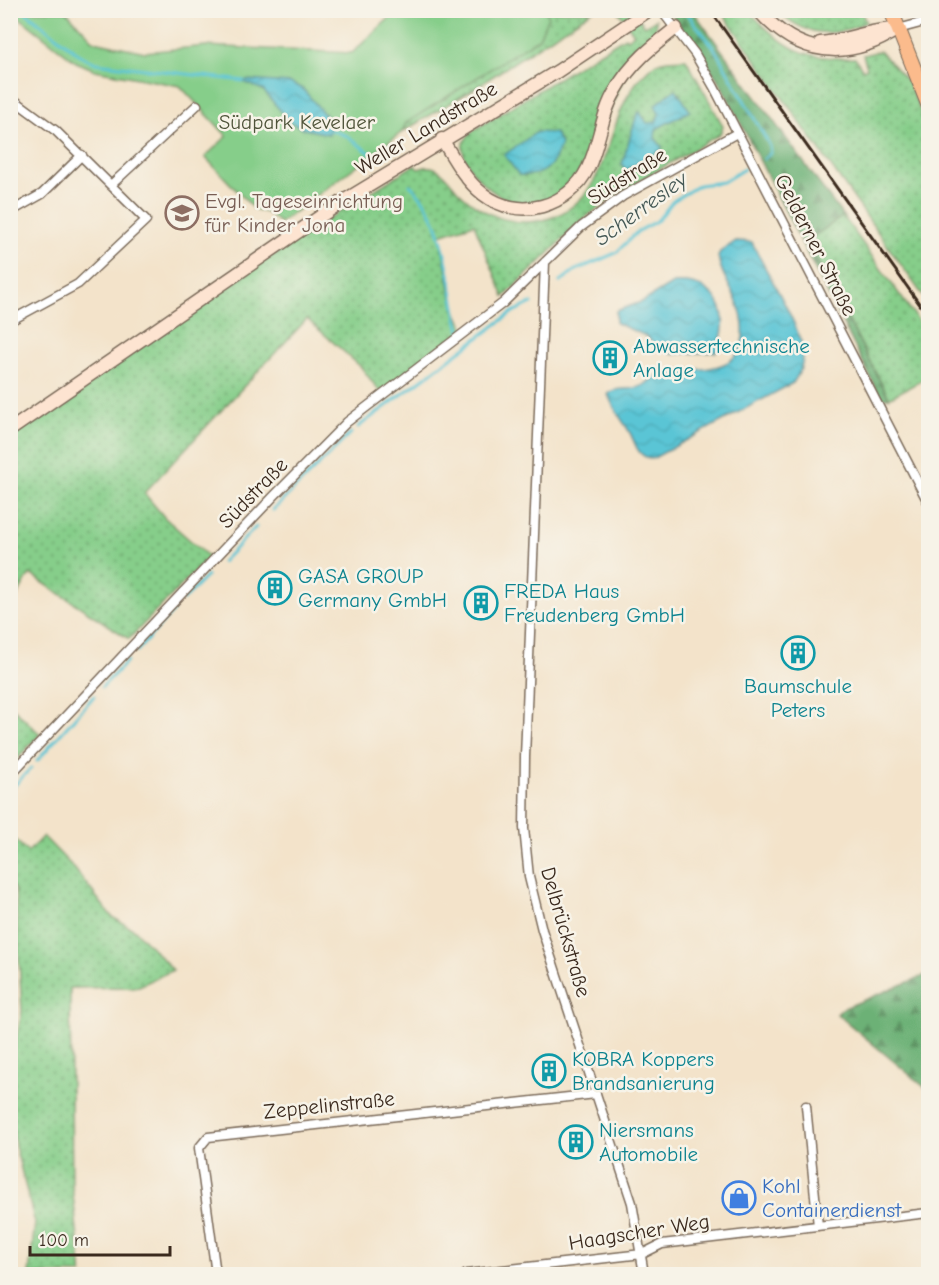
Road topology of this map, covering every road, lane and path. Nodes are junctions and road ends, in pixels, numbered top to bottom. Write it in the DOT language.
graph roads {
  1 [pos="649,10"];
  2 [pos="661,10"];
  3 [pos="891,10"];
  4 [pos="758,11"];
  5 [pos="928,21"];
  6 [pos="676,28"];
  7 [pos="898,29"];
  8 [pos="10,97"];
  9 [pos="928,104"];
  10 [pos="197,105"];
  11 [pos="737,133"];
  12 [pos="442,140"];
  13 [pos="82,155"];
  14 [pos="111,185"];
  15 [pos="10,212"];
  16 [pos="545,262"];
  17 [pos="10,321"];
  18 [pos="10,430"];
  19 [pos="928,502"];
  20 [pos="10,775"];
  21 [pos="596,1094"];
  22 [pos="806,1106"];
  23 [pos="928,1213"];
  24 [pos="818,1226"];
  25 [pos="642,1254"];
  26 [pos="216,1275"];
  27 [pos="466,1275"];
  28 [pos="645,1275"];
  1 -- 12 [label="main road, Weller Landstraße"];
  2 -- 6 [label="street, Gelderner Straße"];
  3 -- 7 [label="main road"];
  4 -- 7 [label="main road"];
  5 -- 7 [label="street"];
  6 -- 11 [label="street, Gelderner Straße"];
  6 -- 12 [label="main road"];
  7 -- 9 [label="main road"];
  8 -- 13 [label="street"];
  10 -- 14 [label="street"];
  11 -- 16 [label="street, Südstraße"];
  11 -- 19 [label="street, Gelderner Straße"];
  12 -- 18 [label="main road, Weller Landstraße"];
  13 -- 14 [label="street"];
  13 -- 15 [label="street"];
  14 -- 17 [label="street"];
  16 -- 20 [label="street, Südstraße"];
  16 -- 21 [label="street, Delbrückstraße"];
  21 -- 25 [label="street, Delbrückstraße"];
  21 -- 26 [label="street, Zeppelinstraße"];
  22 -- 24 [label="street"];
  23 -- 24 [label="street, Haagscher Weg"];
  24 -- 25 [label="street, Haagscher Weg"];
  25 -- 27 [label="street, Haagscher Weg"];
  25 -- 28 [label="street, Delbrückstraße"];
}
